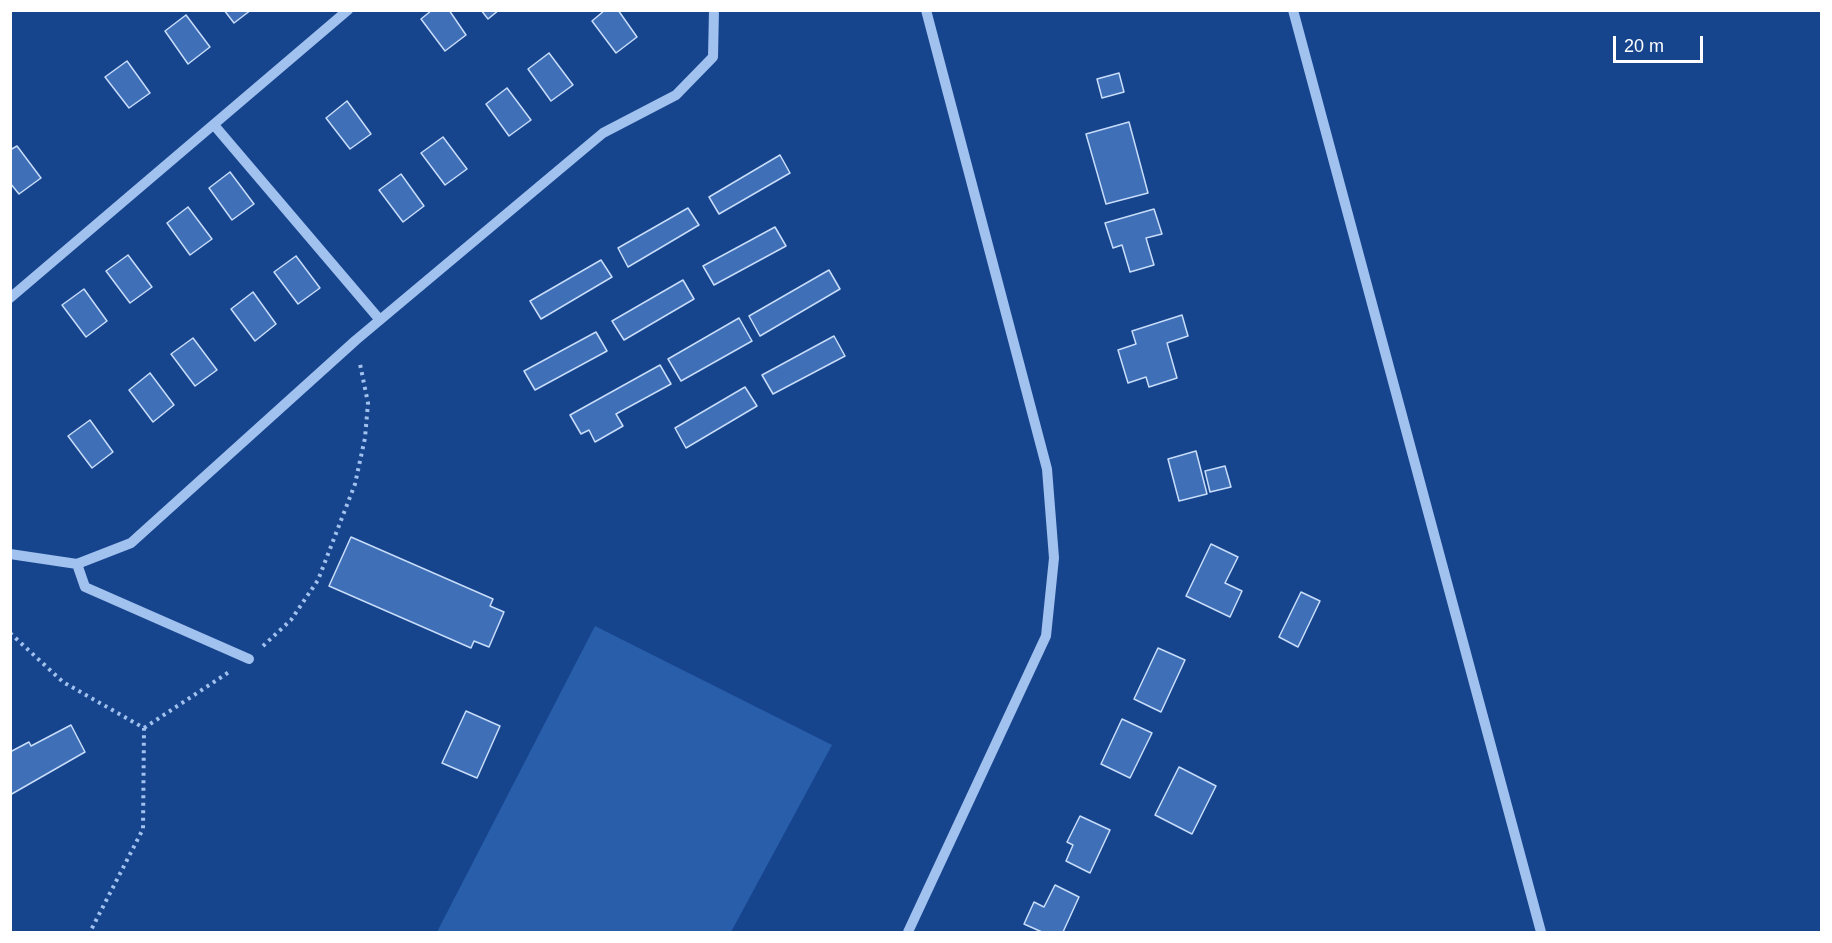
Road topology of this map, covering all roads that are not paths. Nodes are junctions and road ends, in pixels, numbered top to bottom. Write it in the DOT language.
graph roads {
  1 [pos="348,10"];
  2 [pos="714,10"];
  3 [pos="926,10"];
  4 [pos="1293,10"];
  5 [pos="214,125"];
  6 [pos="10,298"];
  7 [pos="381,320"];
  8 [pos="10,554"];
  9 [pos="77,564"];
  10 [pos="249,659"];
  11 [pos="908,933"];
  12 [pos="1541,933"];
  1 -- 5 [label="street"];
  2 -- 7 [label="street"];
  3 -- 11 [label="street"];
  4 -- 12 [label="street"];
  5 -- 6 [label="street"];
  5 -- 7 [label="street"];
  7 -- 9 [label="street"];
  8 -- 9 [label="street"];
  9 -- 10 [label="street"];
}
